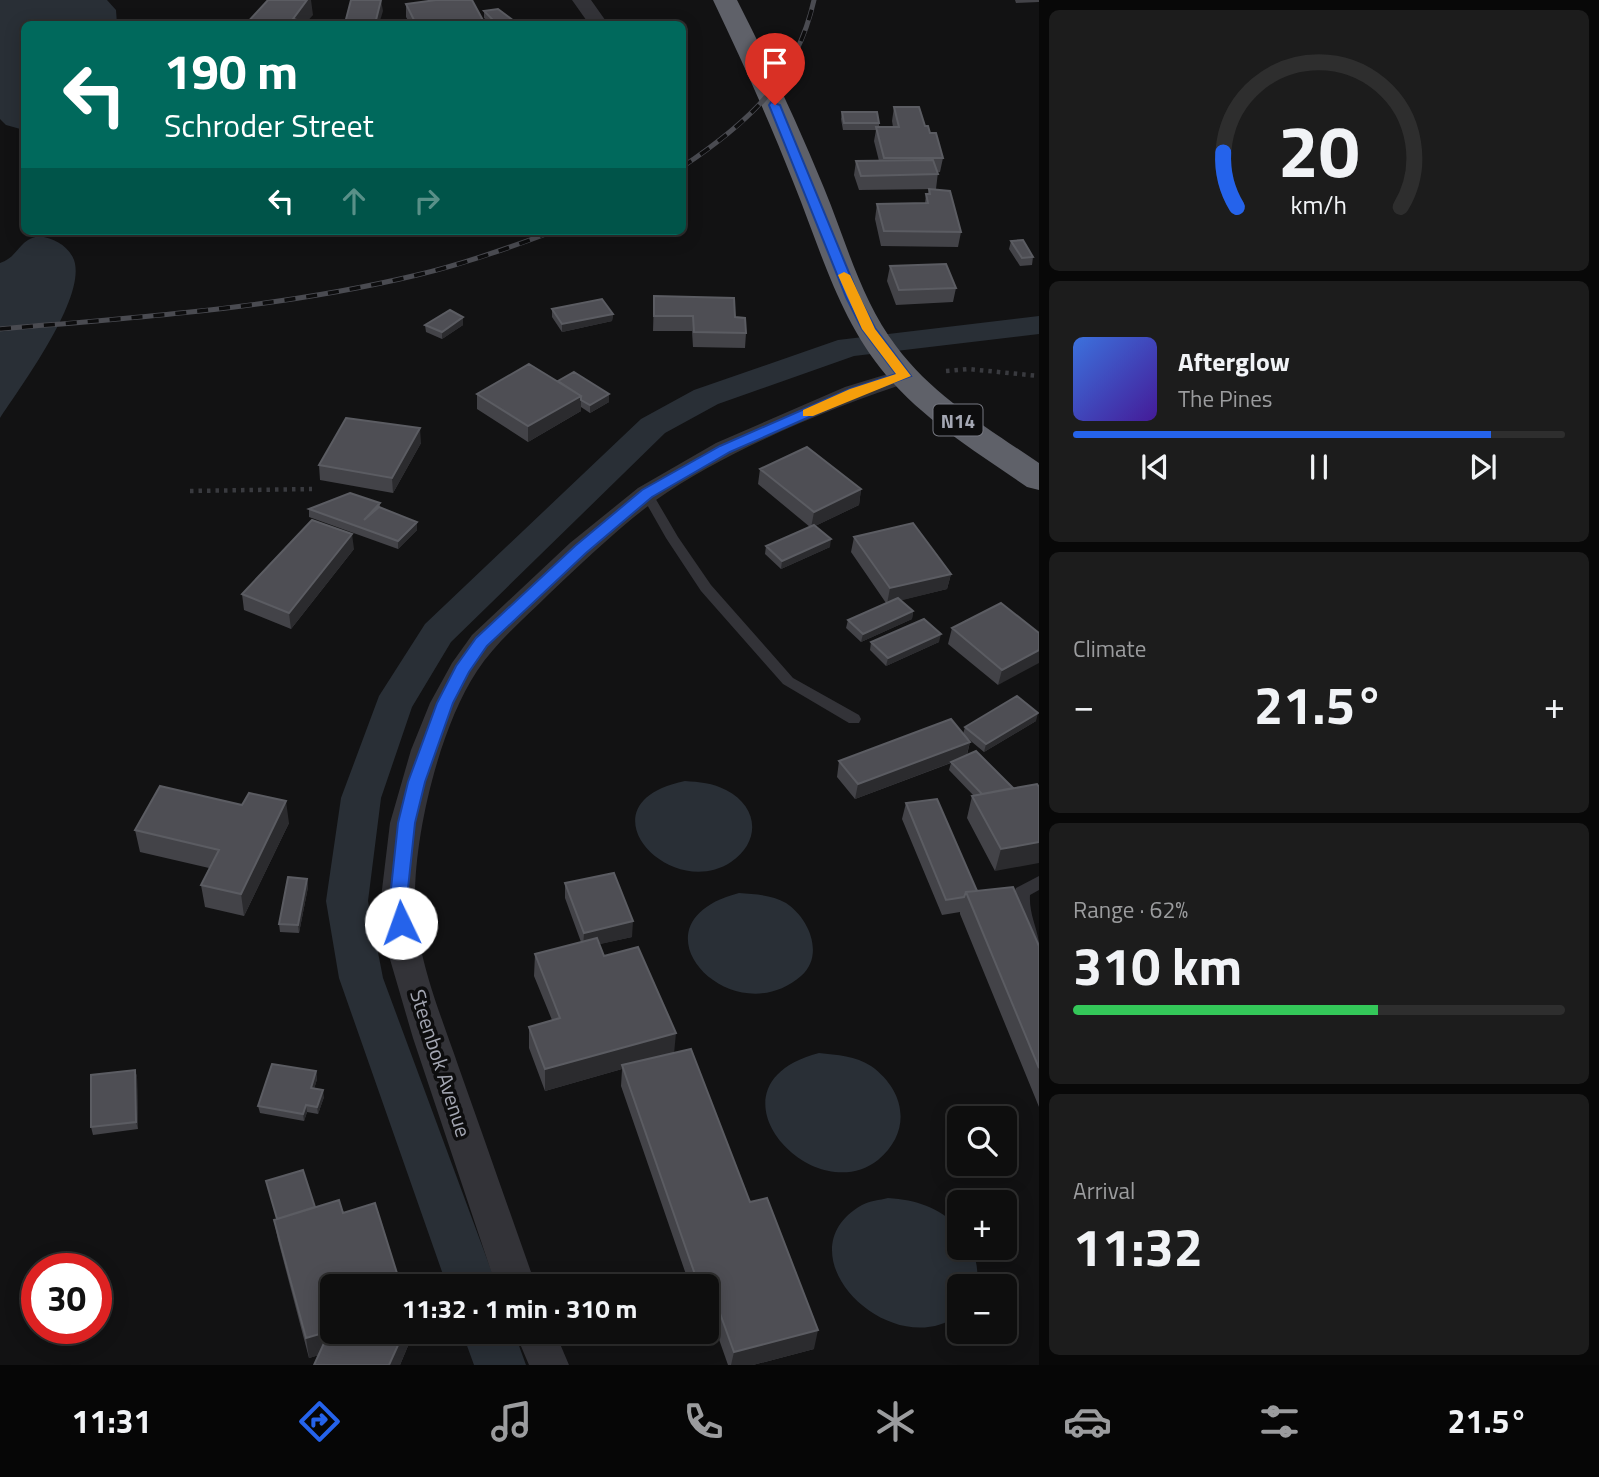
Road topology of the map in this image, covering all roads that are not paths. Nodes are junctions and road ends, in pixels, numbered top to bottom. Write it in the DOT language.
graph roads {
  1 [pos="582,0"];
  2 [pos="725,0"];
  3 [pos="596,21"];
  4 [pos="886,353"];
  5 [pos="1039,479"];
  6 [pos="647,494"];
  7 [pos="854,719"];
  8 [pos="1039,882"];
  9 [pos="1039,959"];
  10 [pos="512,1274"];
  11 [pos="540,1344"];
  12 [pos="550,1365"];
  1 -- 3 [label="street"];
  2 -- 4 [label="highway, N14"];
  4 -- 5 [label="highway, N14"];
  4 -- 6 [label="street, Steenbok Avenue"];
  6 -- 7 [label="lane"];
  6 -- 10 [label="street, Steenbok Avenue"];
  8 -- 9 [label="lane"];
  11 -- 12 [label="street"];
}
